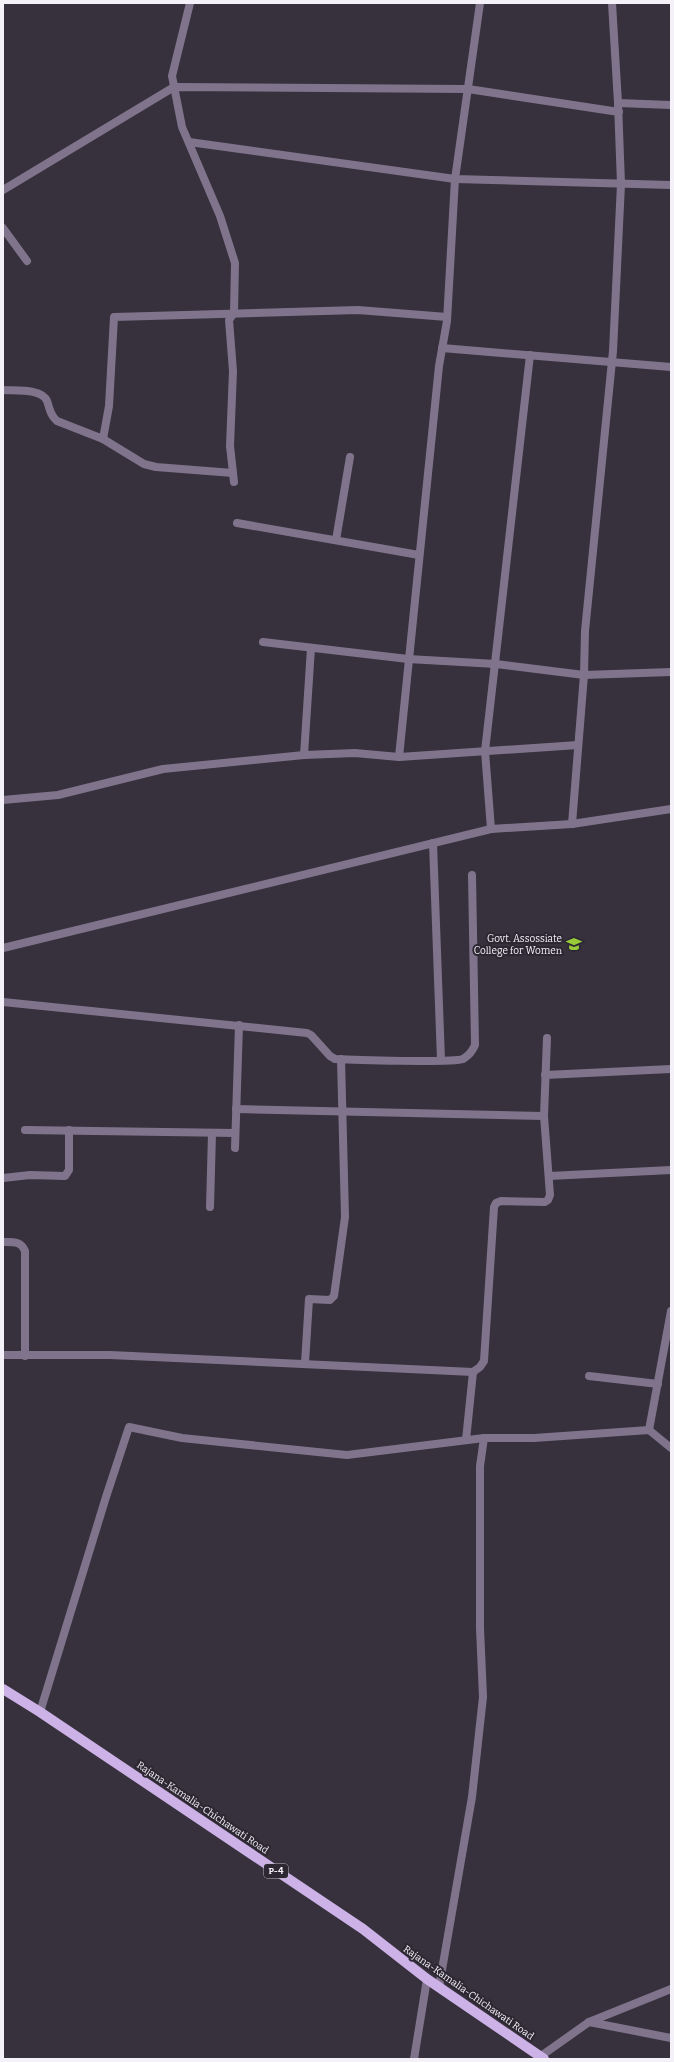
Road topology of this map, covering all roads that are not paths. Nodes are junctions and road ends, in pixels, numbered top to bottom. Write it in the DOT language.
graph roads {
  1 [pos="190,3"];
  2 [pos="480,3"];
  3 [pos="612,3"];
  4 [pos="174,87"];
  5 [pos="468,89"];
  6 [pos="618,103"];
  7 [pos="671,105"];
  8 [pos="618,112"];
  9 [pos="189,142"];
  10 [pos="455,179"];
  11 [pos="621,184"];
  12 [pos="671,185"];
  13 [pos="3,190"];
  14 [pos="3,228"];
  15 [pos="27,261"];
  16 [pos="234,314"];
  17 [pos="447,317"];
  18 [pos="442,348"];
  19 [pos="530,355"];
  20 [pos="611,362"];
  21 [pos="671,367"];
  22 [pos="3,390"];
  23 [pos="103,439"];
  24 [pos="350,457"];
  25 [pos="233,473"];
  26 [pos="234,482"];
  27 [pos="236,523"];
  28 [pos="336,540"];
  29 [pos="418,555"];
  30 [pos="264,642"];
  31 [pos="312,648"];
  32 [pos="408,659"];
  33 [pos="496,664"];
  34 [pos="671,672"];
  35 [pos="584,675"];
  36 [pos="578,745"];
  37 [pos="485,751"];
  38 [pos="304,756"];
  39 [pos="399,757"];
  40 [pos="3,800"];
  41 [pos="671,809"];
  42 [pos="572,824"];
  43 [pos="491,829"];
  44 [pos="433,843"];
  45 [pos="472,875"];
  46 [pos="3,948"];
  47 [pos="3,1002"];
  48 [pos="239,1025"];
  49 [pos="547,1038"];
  50 [pos="341,1059"];
  51 [pos="441,1060"];
  52 [pos="671,1069"];
  53 [pos="545,1075"];
  54 [pos="236,1109"];
  55 [pos="343,1112"];
  56 [pos="544,1116"];
  57 [pos="25,1130"];
  58 [pos="70,1130"];
  59 [pos="212,1133"];
  60 [pos="235,1133"];
  61 [pos="235,1148"];
  62 [pos="671,1170"];
  63 [pos="549,1176"];
  64 [pos="3,1178"];
  65 [pos="210,1207"];
  66 [pos="3,1242"];
  67 [pos="671,1311"];
  68 [pos="3,1355"];
  69 [pos="25,1356"];
  70 [pos="305,1363"];
  71 [pos="473,1372"];
  72 [pos="589,1376"];
  73 [pos="658,1384"];
  74 [pos="649,1430"];
  75 [pos="484,1438"];
  76 [pos="466,1440"];
  77 [pos="671,1448"];
  78 [pos="3,1689"];
  79 [pos="40,1712"];
  80 [pos="427,1979"];
  81 [pos="440,1987"];
  82 [pos="671,1990"];
  83 [pos="590,2022"];
  84 [pos="671,2038"];
  85 [pos="543,2058"];
  86 [pos="414,2059"];
  1 -- 4 [label="street"];
  2 -- 5 [label="street"];
  3 -- 6 [label="street"];
  4 -- 5 [label="street"];
  4 -- 9 [label="street"];
  4 -- 13 [label="street"];
  5 -- 8 [label="street"];
  5 -- 10 [label="street"];
  6 -- 7 [label="street"];
  6 -- 8 [label="street"];
  8 -- 11 [label="street"];
  9 -- 10 [label="street"];
  9 -- 16 [label="street"];
  10 -- 11 [label="street"];
  10 -- 17 [label="street"];
  11 -- 12 [label="street"];
  11 -- 20 [label="street"];
  14 -- 15 [label="street"];
  16 -- 17 [label="street"];
  16 -- 23 [label="street"];
  16 -- 25 [label="street"];
  17 -- 18 [label="street"];
  18 -- 19 [label="street"];
  18 -- 29 [label="street"];
  19 -- 20 [label="street"];
  19 -- 33 [label="street"];
  20 -- 21 [label="street"];
  20 -- 35 [label="street"];
  22 -- 23 [label="street"];
  23 -- 25 [label="street"];
  24 -- 28 [label="street"];
  25 -- 26 [label="street"];
  27 -- 28 [label="street"];
  28 -- 29 [label="street"];
  29 -- 32 [label="street"];
  30 -- 31 [label="street"];
  31 -- 32 [label="street"];
  31 -- 38 [label="street"];
  32 -- 33 [label="street"];
  32 -- 39 [label="street"];
  33 -- 35 [label="street"];
  33 -- 37 [label="street"];
  34 -- 35 [label="street"];
  35 -- 36 [label="street"];
  36 -- 37 [label="street"];
  36 -- 42 [label="street"];
  37 -- 39 [label="street"];
  37 -- 43 [label="street"];
  38 -- 39 [label="street"];
  38 -- 40 [label="street"];
  41 -- 42 [label="street"];
  42 -- 43 [label="street"];
  43 -- 44 [label="street"];
  44 -- 46 [label="street"];
  44 -- 51 [label="street"];
  45 -- 51 [label="street"];
  47 -- 48 [label="street"];
  48 -- 50 [label="street"];
  48 -- 54 [label="street"];
  49 -- 53 [label="street"];
  50 -- 51 [label="street"];
  50 -- 55 [label="street"];
  52 -- 53 [label="street"];
  53 -- 56 [label="street"];
  54 -- 55 [label="street"];
  54 -- 60 [label="street"];
  55 -- 56 [label="street"];
  55 -- 70 [label="street"];
  56 -- 63 [label="street"];
  57 -- 58 [label="street"];
  58 -- 59 [label="street"];
  58 -- 64 [label="street"];
  59 -- 60 [label="street"];
  59 -- 65 [label="street"];
  60 -- 61 [label="street"];
  62 -- 63 [label="street"];
  63 -- 71 [label="street"];
  66 -- 69 [label="street"];
  67 -- 73 [label="street"];
  68 -- 69 [label="street"];
  69 -- 70 [label="street"];
  70 -- 71 [label="street"];
  71 -- 76 [label="street"];
  72 -- 73 [label="street"];
  73 -- 74 [label="street"];
  74 -- 75 [label="street"];
  74 -- 77 [label="street"];
  75 -- 76 [label="street"];
  75 -- 81 [label="street"];
  76 -- 79 [label="street"];
  78 -- 79 [label="main road, Rajana-Kamalia-Chichawati Road / P-4"];
  79 -- 80 [label="main road, Rajana-Kamalia-Chichawati Road / P-4"];
  80 -- 81 [label="main road, Rajana-Kamalia-Chichawati Road / P-4"];
  80 -- 86 [label="street"];
  81 -- 85 [label="main road, Rajana-Kamalia-Chichawati Road / P-4"];
  82 -- 83 [label="street"];
  83 -- 84 [label="street"];
  83 -- 85 [label="street"];
}
